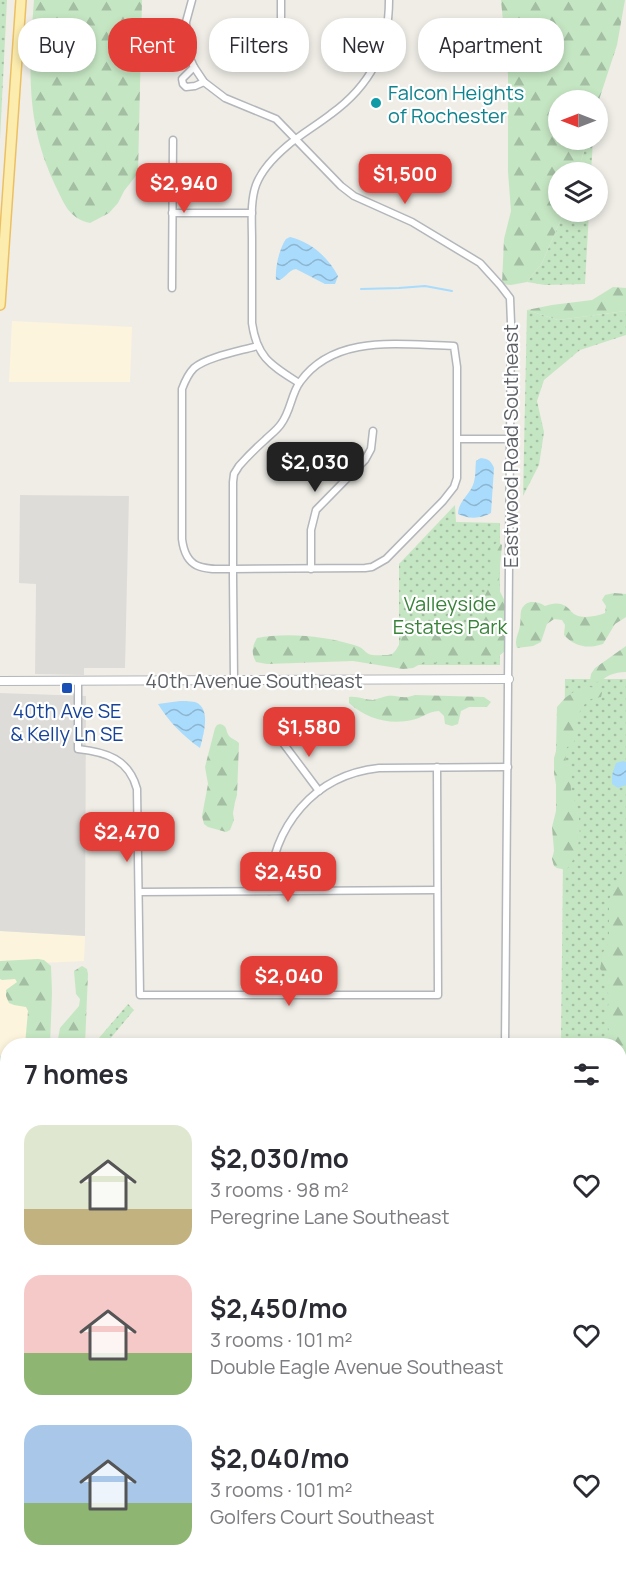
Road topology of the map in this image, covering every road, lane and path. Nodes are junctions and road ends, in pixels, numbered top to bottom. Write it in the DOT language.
graph roads {
  1 [pos="21,0"];
  2 [pos="192,0"];
  3 [pos="281,0"];
  4 [pos="389,0"];
  5 [pos="187,18"];
  6 [pos="281,18"];
  7 [pos="189,72"];
  8 [pos="197,72"];
  9 [pos="204,82"];
  10 [pos="295,139"];
  11 [pos="173,140"];
  12 [pos="172,213"];
  13 [pos="252,213"];
  14 [pos="172,288"];
  15 [pos="0,305"];
  16 [pos="257,346"];
  17 [pos="299,383"];
  18 [pos="373,431"];
  19 [pos="458,439"];
  20 [pos="510,439"];
  21 [pos="233,569"];
  22 [pos="311,569"];
  23 [pos="509,679"];
  24 [pos="234,680"];
  25 [pos="0,681"];
  26 [pos="78,681"];
  27 [pos="280,739"];
  28 [pos="437,767"];
  29 [pos="508,767"];
  30 [pos="319,791"];
  31 [pos="437,890"];
  32 [pos="269,891"];
  33 [pos="139,892"];
  34 [pos="505,1038"];
  1 -- 15 [label="main road"];
  2 -- 5 [label="street"];
  3 -- 6 [label="street"];
  4 -- 10 [label="street"];
  7 -- 9 [label="street"];
  8 -- 9 [label="street"];
  9 -- 10 [label="street, Eastwood Road Southeast"];
  10 -- 13 [label="street"];
  10 -- 20 [label="street, Eastwood Road Southeast"];
  11 -- 12 [label="street"];
  12 -- 13 [label="street"];
  12 -- 14 [label="street"];
  13 -- 16 [label="street"];
  16 -- 17 [label="street"];
  16 -- 21 [label="street"];
  17 -- 19 [label="street"];
  17 -- 21 [label="street"];
  18 -- 22 [label="street"];
  19 -- 20 [label="street"];
  19 -- 22 [label="street"];
  20 -- 23 [label="street, Eastwood Road Southeast"];
  21 -- 22 [label="street"];
  21 -- 24 [label="street"];
  23 -- 24 [label="street, 40th Avenue Southeast"];
  23 -- 29 [label="street, Eastwood Road Southeast"];
  24 -- 26 [label="street, 40th Avenue Southeast"];
  25 -- 26 [label="street, 40th Avenue Southeast"];
  26 -- 33 [label="street"];
  27 -- 30 [label="street"];
  28 -- 29 [label="street"];
  28 -- 30 [label="street"];
  28 -- 31 [label="street"];
  29 -- 34 [label="street, Eastwood Road Southeast"];
  30 -- 32 [label="street"];
  31 -- 32 [label="street"];
  31 -- 33 [label="street"];
  32 -- 33 [label="street"];
}
